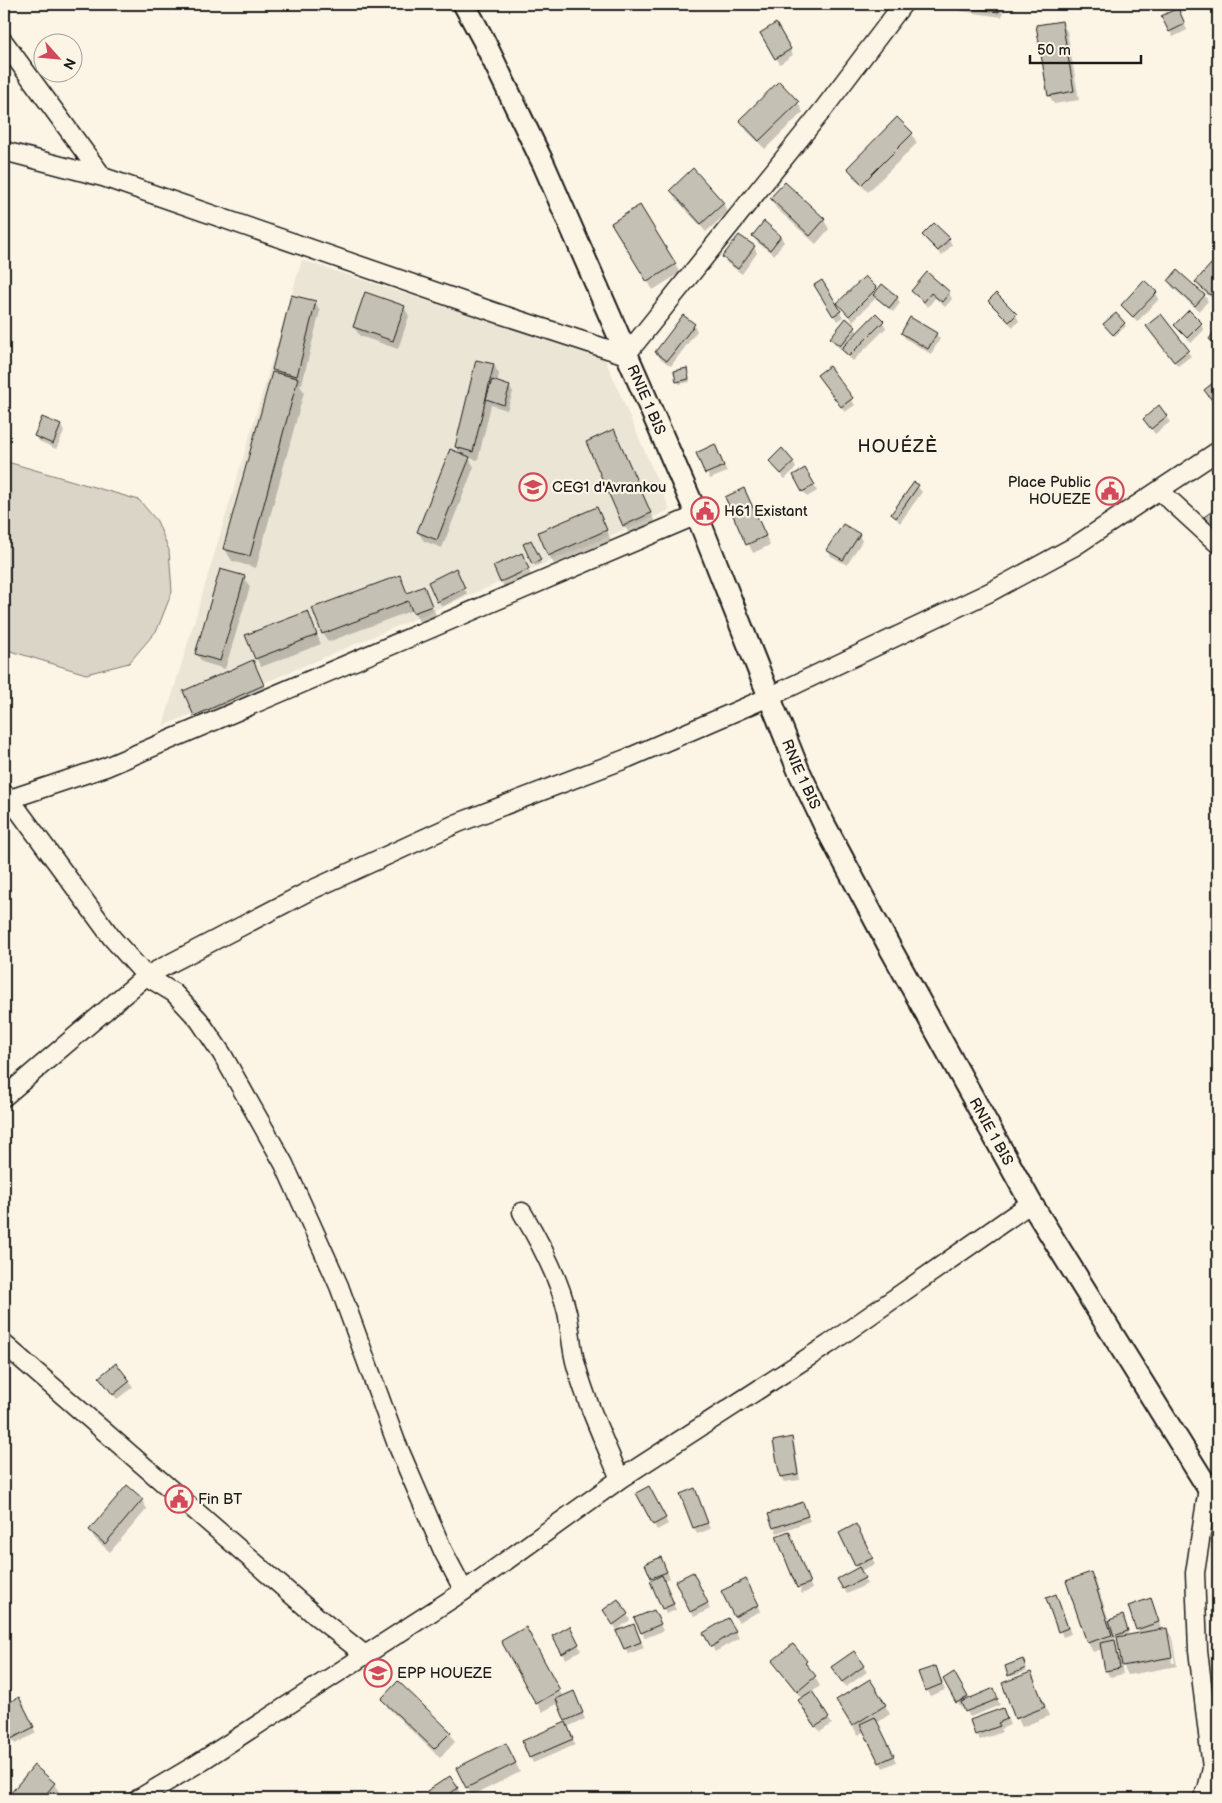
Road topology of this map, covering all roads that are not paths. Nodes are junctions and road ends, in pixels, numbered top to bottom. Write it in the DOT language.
graph roads {
  1 [pos="464,4"];
  2 [pos="903,4"];
  3 [pos="4,42"];
  4 [pos="4,151"];
  5 [pos="102,177"];
  6 [pos="626,355"];
  7 [pos="1218,451"];
  8 [pos="1159,490"];
  9 [pos="697,514"];
  10 [pos="1218,544"];
  11 [pos="769,697"];
  12 [pos="6,799"];
  13 [pos="146,976"];
  14 [pos="4,1097"];
  15 [pos="1031,1203"];
  16 [pos="522,1212"];
  17 [pos="4,1344"];
  18 [pos="620,1479"];
  19 [pos="1215,1491"];
  20 [pos="464,1591"];
  21 [pos="365,1655"];
  22 [pos="138,1799"];
  23 [pos="1202,1799"];
  1 -- 6 [label="main road, RNIE 1 BIS"];
  2 -- 6 [label="street"];
  3 -- 5 [label="street"];
  4 -- 5 [label="street"];
  5 -- 6 [label="street"];
  6 -- 9 [label="main road, RNIE 1 BIS"];
  7 -- 8 [label="street"];
  8 -- 10 [label="street"];
  8 -- 11 [label="street"];
  9 -- 11 [label="main road, RNIE 1 BIS"];
  9 -- 12 [label="street"];
  11 -- 13 [label="street"];
  11 -- 15 [label="main road, RNIE 1 BIS"];
  12 -- 13 [label="street"];
  13 -- 14 [label="street"];
  13 -- 20 [label="street"];
  15 -- 18 [label="street"];
  15 -- 19 [label="main road, RNIE 1 BIS"];
  16 -- 18 [label="street"];
  17 -- 21 [label="street"];
  18 -- 20 [label="street"];
  19 -- 23 [label="street"];
  20 -- 21 [label="street"];
  21 -- 22 [label="street"];
}
